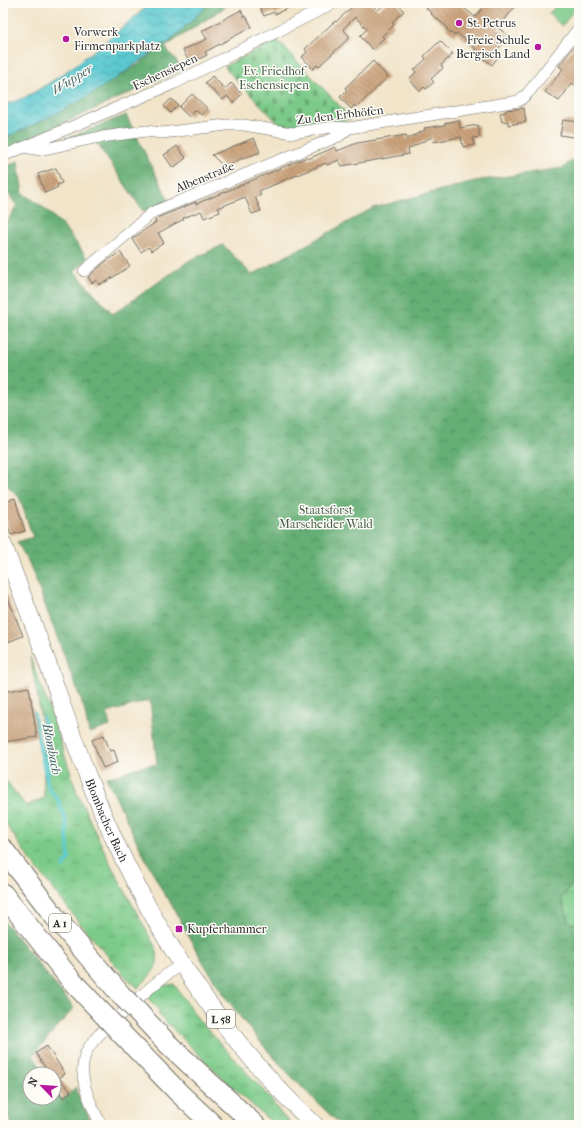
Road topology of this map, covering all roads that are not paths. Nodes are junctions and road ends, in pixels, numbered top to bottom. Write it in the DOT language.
graph roads {
  1 [pos="334,3"];
  2 [pos="579,28"];
  3 [pos="349,128"];
  4 [pos="24,147"];
  5 [pos="3,156"];
  6 [pos="84,271"];
  7 [pos="3,544"];
  8 [pos="3,849"];
  9 [pos="3,894"];
  10 [pos="182,964"];
  11 [pos="101,1125"];
  12 [pos="213,1125"];
  13 [pos="255,1125"];
  14 [pos="315,1125"];
  1 -- 4 [label="street, Eschensiepen"];
  2 -- 3 [label="street, Zu den Erbhöfen"];
  3 -- 4 [label="street, Zu den Erbhöfen"];
  3 -- 6 [label="street, Albenstraße"];
  4 -- 5 [label="street, Eschensiepen"];
  7 -- 10 [label="main road, Blombacher Bach / L 58"];
  8 -- 13 [label="highway, A 1, bridge"];
  9 -- 12 [label="highway, A 1, bridge"];
  10 -- 11 [label="street"];
  10 -- 14 [label="main road, Blombacher Bach / L 58"];
}
